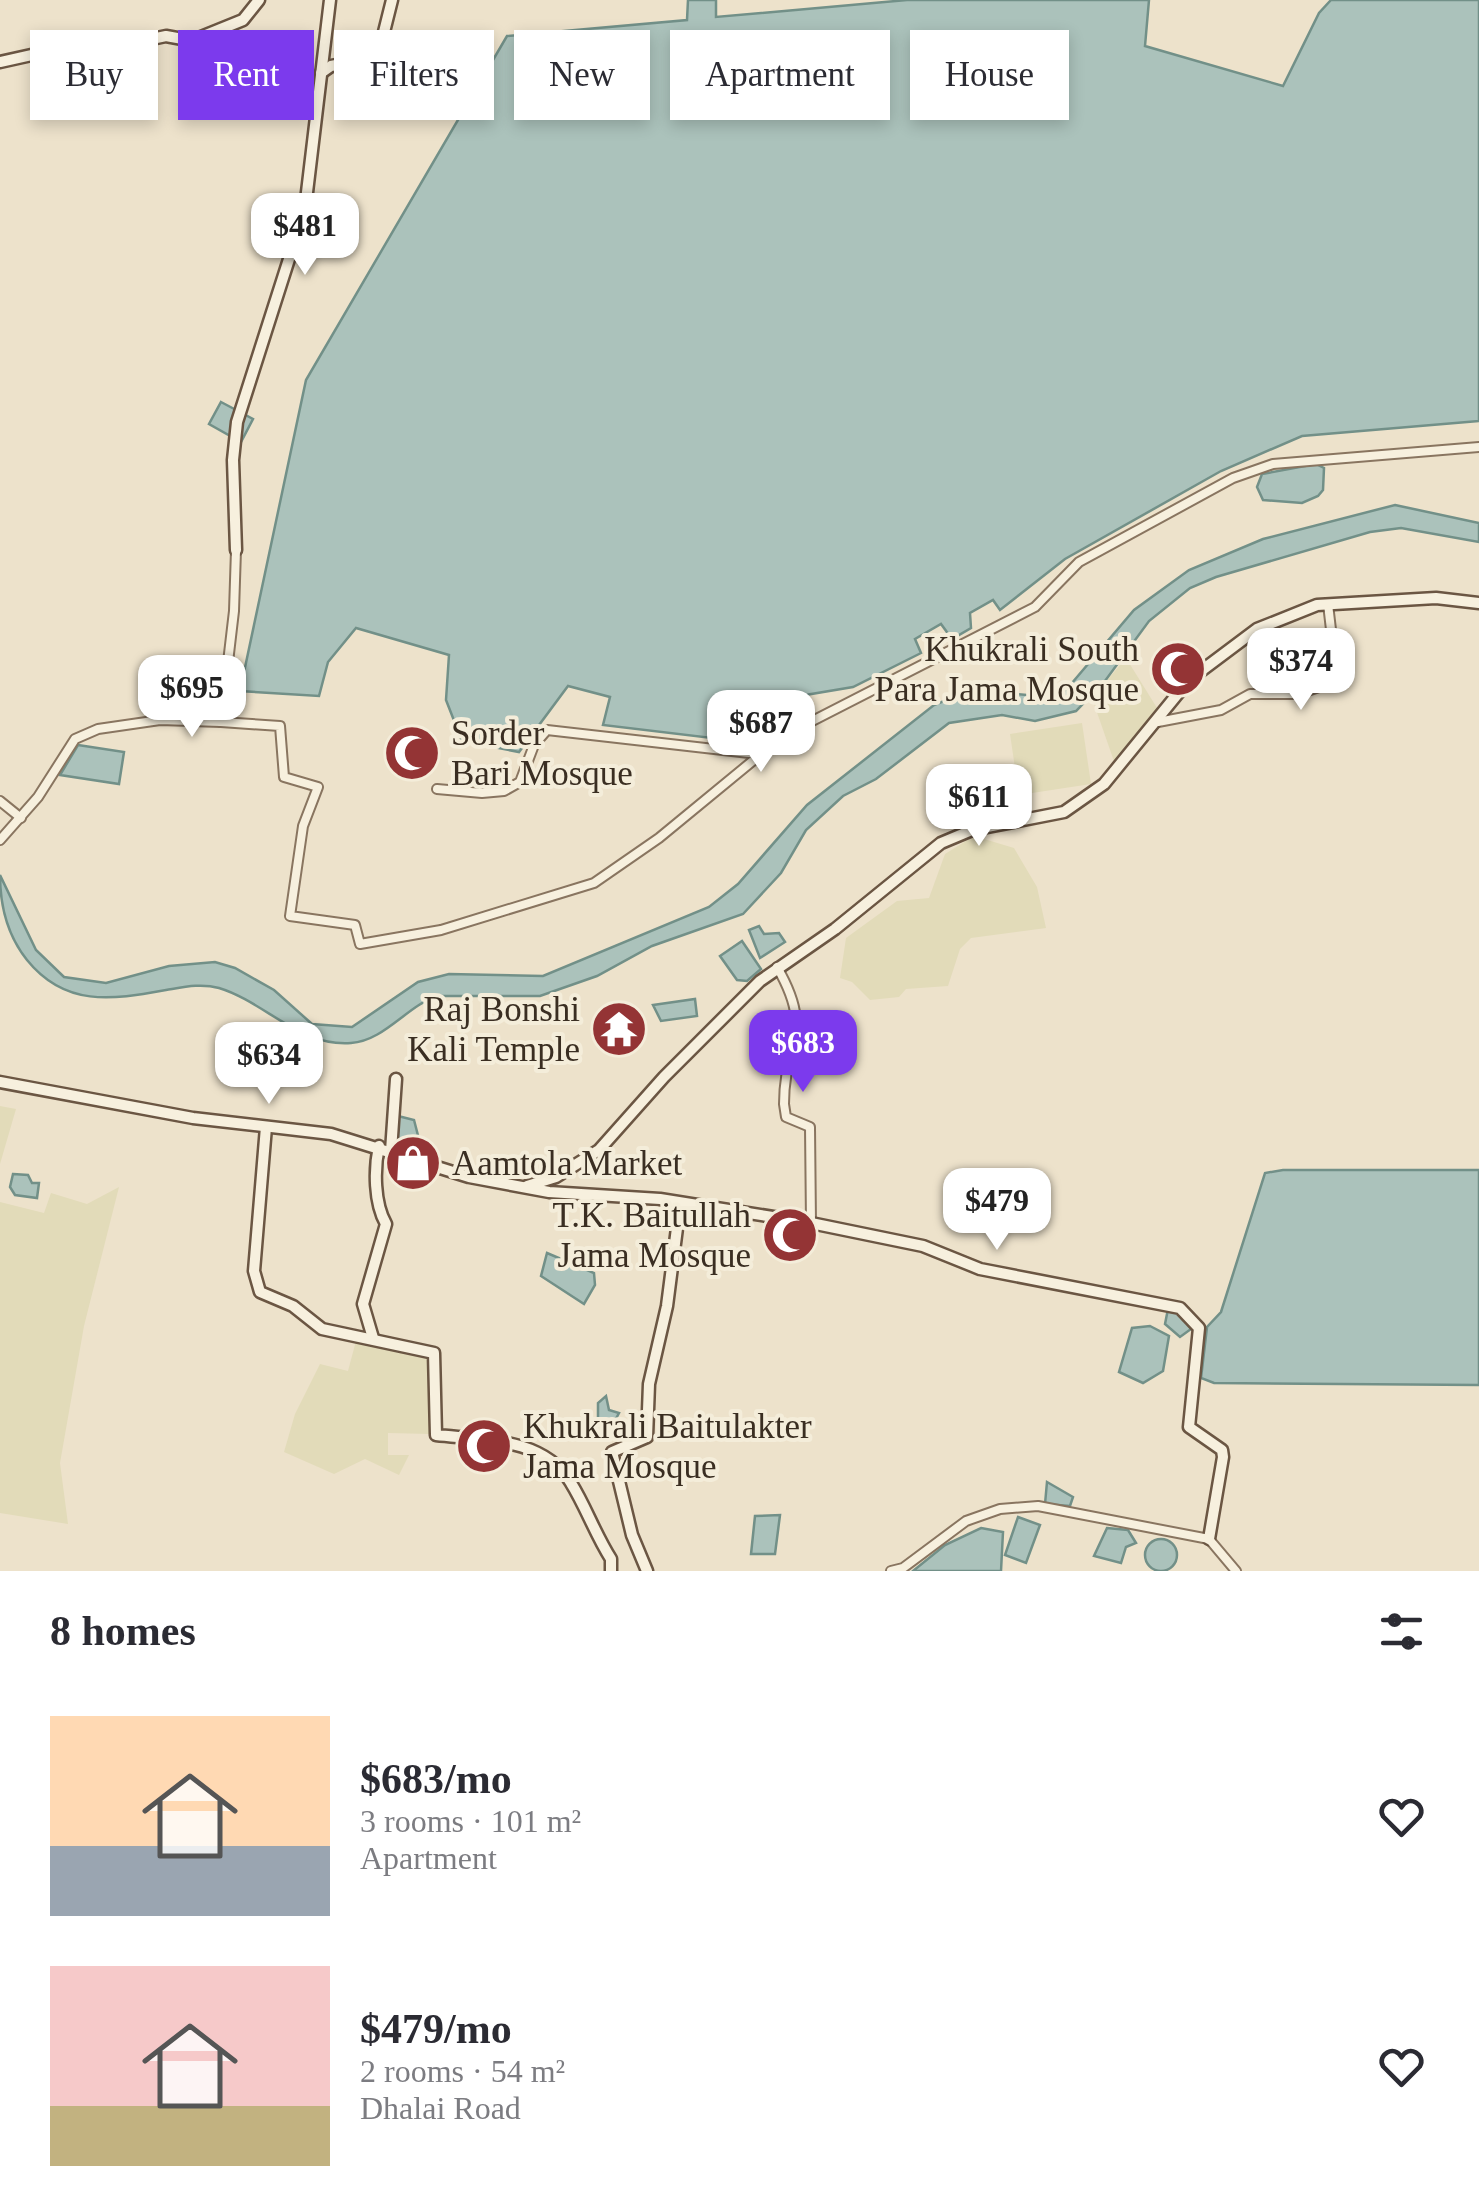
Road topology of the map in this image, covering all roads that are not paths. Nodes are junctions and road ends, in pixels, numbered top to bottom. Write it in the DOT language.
graph roads {
  1 [pos="259,0"];
  2 [pos="330,0"];
  3 [pos="392,0"];
  4 [pos="0,62"];
  5 [pos="322,73"];
  6 [pos="1479,447"];
  7 [pos="236,550"];
  8 [pos="1479,603"];
  9 [pos="1328,604"];
  10 [pos="221,722"];
  11 [pos="1158,722"];
  12 [pos="758,754"];
  13 [pos="437,789"];
  14 [pos="0,802"];
  15 [pos="20,818"];
  16 [pos="0,840"];
  17 [pos="777,968"];
  18 [pos="396,1079"];
  19 [pos="0,1082"];
  20 [pos="266,1126"];
  21 [pos="385,1149"];
  22 [pos="526,1186"];
  23 [pos="811,1223"];
  24 [pos="677,1228"];
  25 [pos="373,1338"];
  26 [pos="1209,1540"];
  27 [pos="611,1571"];
  28 [pos="647,1571"];
  29 [pos="891,1571"];
  30 [pos="1236,1571"];
  1 -- 4 [label="street"];
  2 -- 5 [label="street"];
  3 -- 5 [label="street"];
  5 -- 7 [label="street"];
  6 -- 12 [label="street"];
  7 -- 10 [label="street"];
  8 -- 9 [label="street"];
  9 -- 11 [label="street"];
  9 -- 11 [label="street"];
  10 -- 12 [label="street"];
  10 -- 15 [label="street"];
  11 -- 17 [label="street"];
  12 -- 13 [label="street"];
  14 -- 15 [label="street"];
  15 -- 16 [label="street"];
  17 -- 22 [label="street"];
  17 -- 23 [label="street"];
  18 -- 21 [label="street"];
  19 -- 20 [label="street"];
  20 -- 21 [label="street"];
  20 -- 25 [label="street"];
  21 -- 22 [label="street"];
  21 -- 25 [label="street"];
  22 -- 23 [label="street"];
  23 -- 26 [label="street"];
  24 -- 28 [label="street"];
  25 -- 27 [label="street"];
  26 -- 29 [label="street"];
  26 -- 30 [label="street"];
}
